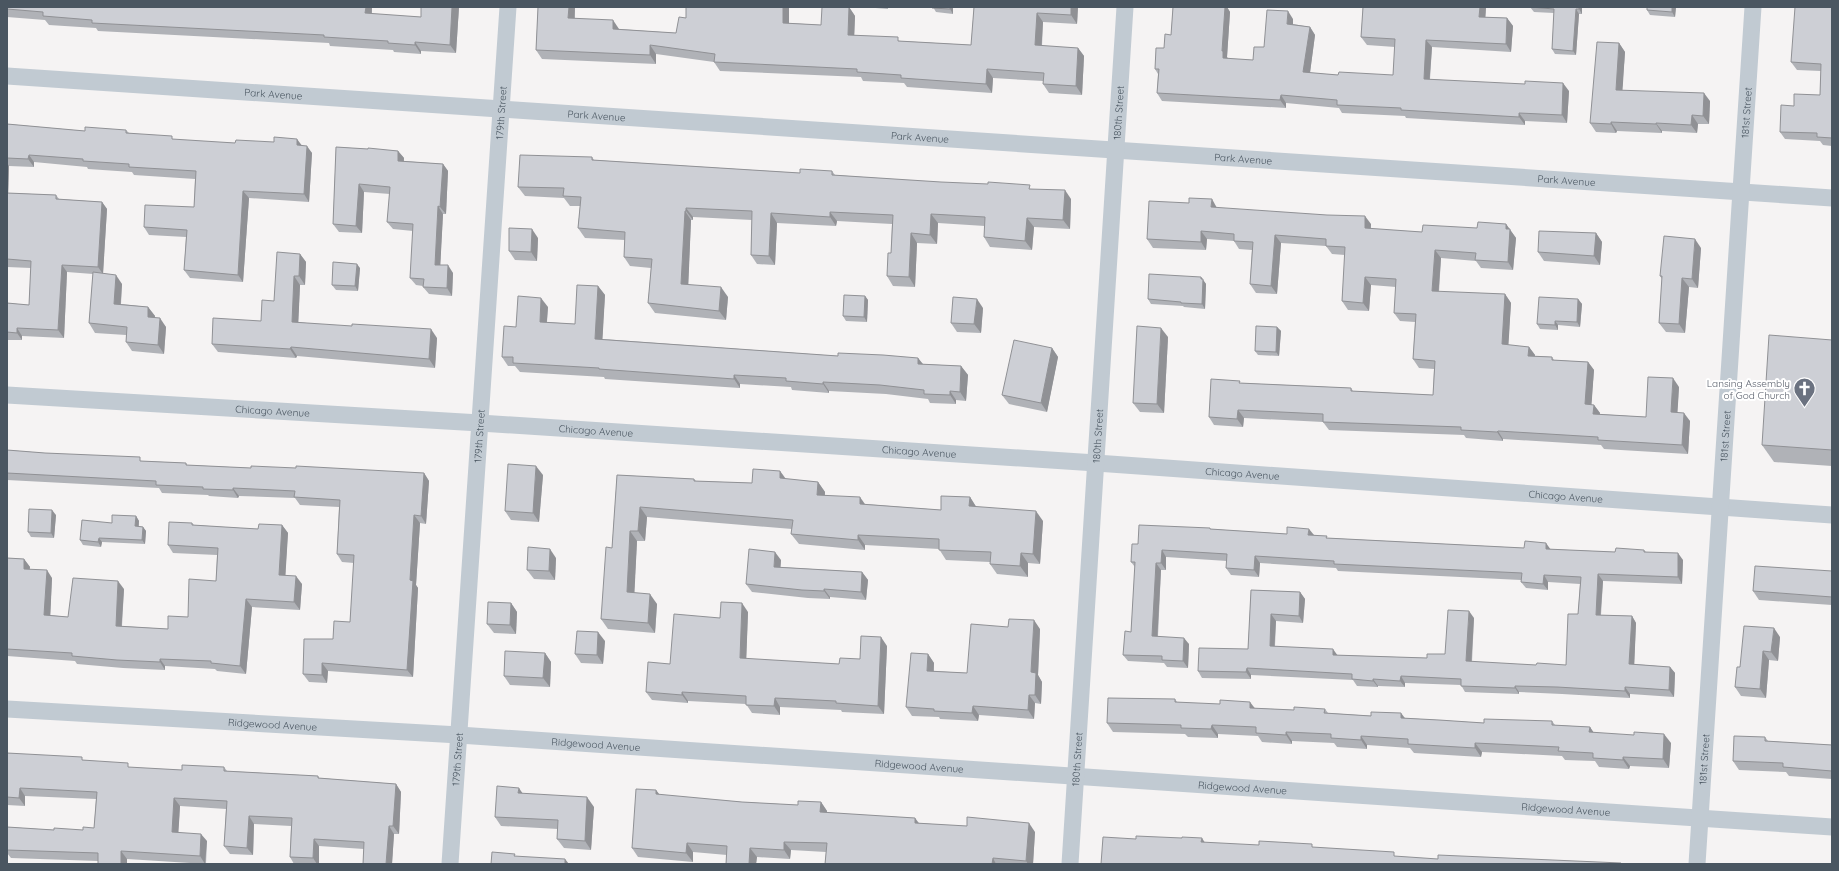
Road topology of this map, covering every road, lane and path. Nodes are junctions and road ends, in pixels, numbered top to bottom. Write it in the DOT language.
graph roads {
  1 [pos="508,7"];
  2 [pos="1125,7"];
  3 [pos="1753,7"];
  4 [pos="7,76"];
  5 [pos="501,108"];
  6 [pos="1116,151"];
  7 [pos="1741,192"];
  8 [pos="1832,198"];
  9 [pos="7,395"];
  10 [pos="480,423"];
  11 [pos="1096,463"];
  12 [pos="1720,508"];
  13 [pos="1832,515"];
  14 [pos="7,709"];
  15 [pos="458,735"];
  16 [pos="1075,778"];
  17 [pos="1700,818"];
  18 [pos="1832,827"];
  19 [pos="450,864"];
  20 [pos="1070,864"];
  21 [pos="1698,864"];
  1 -- 5 [label="street, 179th Street"];
  2 -- 6 [label="street, 180th Street"];
  3 -- 7 [label="street, 181st Street"];
  4 -- 5 [label="street, Park Avenue"];
  5 -- 6 [label="street, Park Avenue"];
  5 -- 10 [label="street, 179th Street"];
  6 -- 7 [label="street, Park Avenue"];
  6 -- 11 [label="street, 180th Street"];
  7 -- 8 [label="street, Park Avenue"];
  7 -- 12 [label="street, 181st Street"];
  9 -- 10 [label="street, Chicago Avenue"];
  10 -- 11 [label="street, Chicago Avenue"];
  10 -- 15 [label="street, 179th Street"];
  11 -- 12 [label="street, Chicago Avenue"];
  11 -- 16 [label="street, 180th Street"];
  12 -- 13 [label="street, Chicago Avenue"];
  12 -- 17 [label="street, 181st Street"];
  14 -- 15 [label="street, Ridgewood Avenue"];
  15 -- 16 [label="street, Ridgewood Avenue"];
  15 -- 19 [label="street, 179th Street"];
  16 -- 17 [label="street, Ridgewood Avenue"];
  16 -- 20 [label="street, 180th Street"];
  17 -- 18 [label="street, Ridgewood Avenue"];
  17 -- 21 [label="street, 181st Street"];
}
